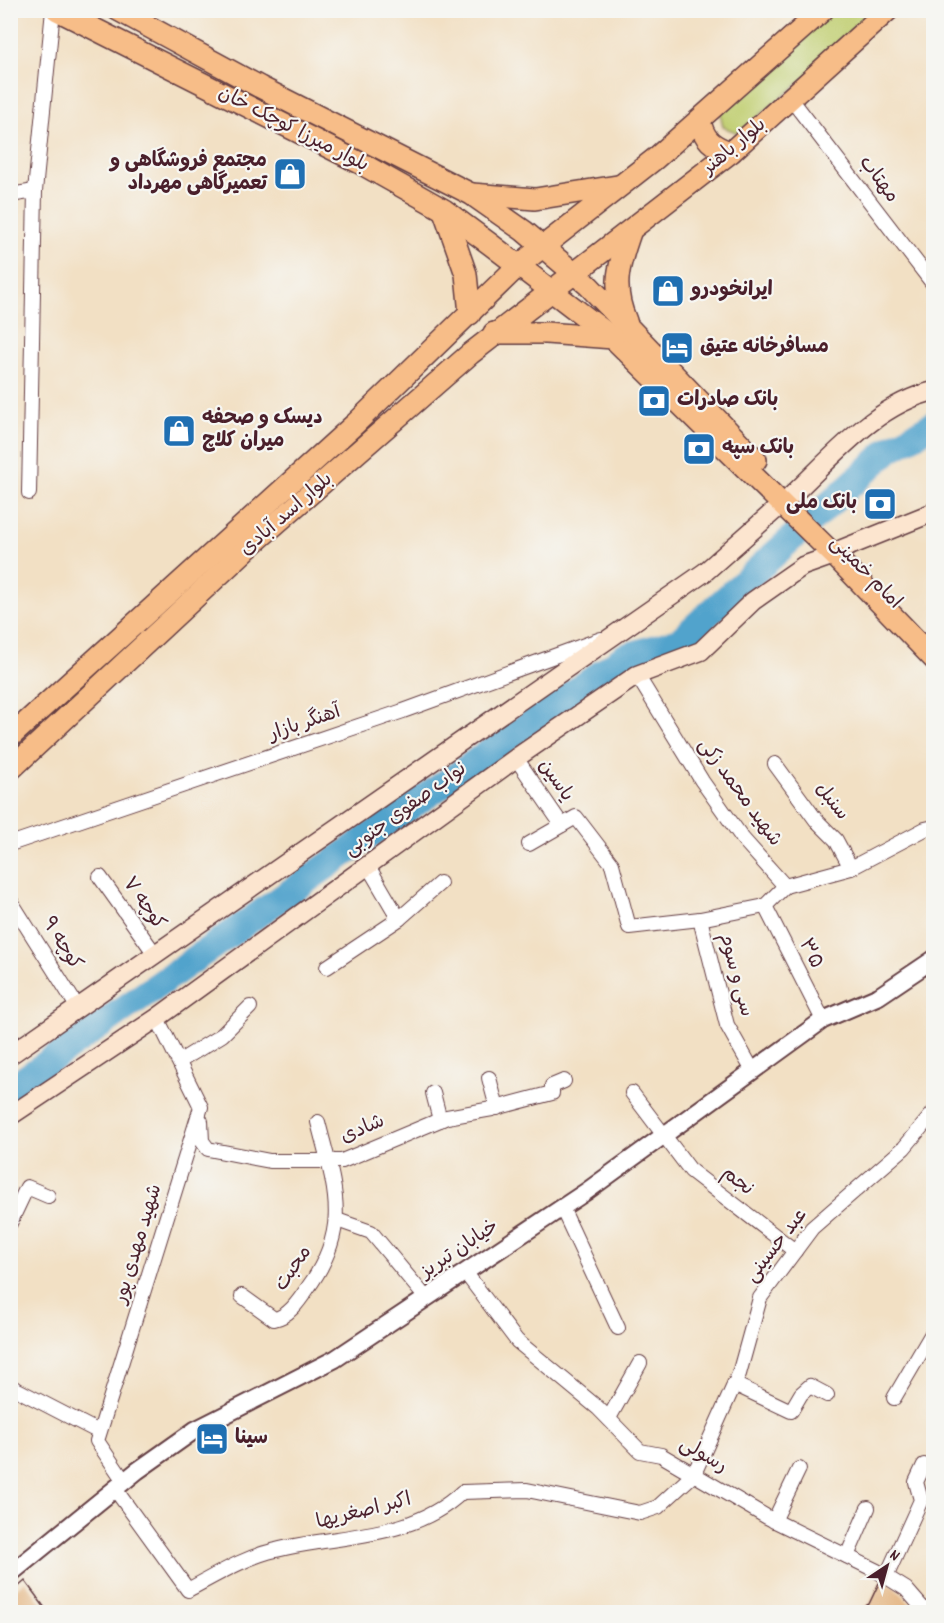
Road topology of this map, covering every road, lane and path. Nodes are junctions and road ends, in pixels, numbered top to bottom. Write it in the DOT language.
graph roads {
  1 [pos="55,10"];
  2 [pos="117,10"];
  3 [pos="888,10"];
  4 [pos="812,13"];
  5 [pos="791,99"];
  6 [pos="700,120"];
  7 [pos="370,142"];
  8 [pos="731,152"];
  9 [pos="362,164"];
  10 [pos="621,186"];
  11 [pos="35,191"];
  12 [pos="471,194"];
  13 [pos="10,195"];
  14 [pos="444,210"];
  15 [pos="631,230"];
  16 [pos="543,245"];
  17 [pos="518,266"];
  18 [pos="574,273"];
  19 [pos="933,285"];
  20 [pos="550,291"];
  21 [pos="470,314"];
  22 [pos="620,331"];
  23 [pos="494,333"];
  24 [pos="933,391"];
  25 [pos="29,493"];
  26 [pos="790,504"];
  27 [pos="933,512"];
  28 [pos="834,549"];
  29 [pos="610,636"];
  30 [pos="933,644"];
  31 [pos="933,659"];
  32 [pos="637,675"];
  33 [pos="10,737"];
  34 [pos="516,758"];
  35 [pos="775,764"];
  36 [pos="10,770"];
  37 [pos="562,825"];
  38 [pos="933,827"];
  39 [pos="10,844"];
  40 [pos="530,844"];
  41 [pos="368,866"];
  42 [pos="851,868"];
  43 [pos="100,877"];
  44 [pos="440,883"];
  45 [pos="785,886"];
  46 [pos="10,900"];
  47 [pos="765,906"];
  48 [pos="399,919"];
  49 [pos="700,919"];
  50 [pos="155,954"];
  51 [pos="933,959"];
  52 [pos="327,967"];
  53 [pos="250,1007"];
  54 [pos="78,1008"];
  55 [pos="157,1018"];
  56 [pos="823,1020"];
  57 [pos="10,1055"];
  58 [pos="180,1061"];
  59 [pos="753,1071"];
  60 [pos="489,1078"];
  61 [pos="564,1081"];
  62 [pos="632,1093"];
  63 [pos="433,1094"];
  64 [pos="201,1107"];
  65 [pos="497,1108"];
  66 [pos="933,1112"];
  67 [pos="10,1116"];
  68 [pos="440,1120"];
  69 [pos="318,1122"];
  70 [pos="662,1137"];
  71 [pos="328,1162"];
  72 [pos="48,1196"];
  73 [pos="562,1208"];
  74 [pos="337,1220"];
  75 [pos="10,1223"];
  76 [pos="795,1251"];
  77 [pos="465,1272"];
  78 [pos="242,1296"];
  79 [pos="426,1298"];
  80 [pos="618,1328"];
  81 [pos="933,1330"];
  82 [pos="639,1363"];
  83 [pos="734,1384"];
  84 [pos="10,1386"];
  85 [pos="827,1395"];
  86 [pos="894,1398"];
  87 [pos="609,1418"];
  88 [pos="99,1432"];
  89 [pos="924,1465"];
  90 [pos="800,1469"];
  91 [pos="694,1474"];
  92 [pos="119,1485"];
  93 [pos="868,1508"];
  94 [pos="774,1521"];
  95 [pos="847,1556"];
  96 [pos="10,1574"];
  97 [pos="886,1576"];
  98 [pos="926,1612"];
  1 -- 9 [label="main road, بلوار میرزا کوچک خان"];
  1 -- 11 [label="street"];
  2 -- 7 [label="main road, بلوار میرزا کوچک خان"];
  3 -- 5 [label="main road, بلوار باهنر"];
  4 -- 6 [label="main road"];
  5 -- 8 [label="main road, بلوار باهنر"];
  5 -- 19 [label="street, مهتاب"];
  6 -- 8 [label="main road"];
  6 -- 10 [label="main road"];
  7 -- 9 [label="main road"];
  7 -- 12 [label="main road, بلوار میرزا کوچک خان"];
  8 -- 15 [label="main road, بلوار باهنر"];
  9 -- 14 [label="main road, بلوار میرزا کوچک خان"];
  10 -- 12 [label="main road"];
  10 -- 16 [label="main road"];
  11 -- 13 [label="street"];
  11 -- 25 [label="street"];
  12 -- 16 [label="main road, بلوار میرزا کوچک خان"];
  14 -- 17 [label="main road, بلوار میرزا کوچک خان"];
  14 -- 21 [label="main road"];
  15 -- 18 [label="main road, بلوار باهنر"];
  15 -- 22 [label="main road"];
  16 -- 17 [label="main road"];
  16 -- 18 [label="main road, امام خمینی"];
  17 -- 20 [label="main road, بلوار میرزا کوچک خان"];
  17 -- 21 [label="main road, بلوار اسد آبادی"];
  18 -- 20 [label="main road, بلوار اسد آبادی"];
  18 -- 22 [label="main road, امام خمینی"];
  20 -- 22 [label="main road, امام خمینی"];
  20 -- 23 [label="main road, بلوار اسد آبادی"];
  21 -- 33 [label="main road, بلوار اسد آبادی"];
  22 -- 23 [label="main road"];
  22 -- 26 [label="main road, امام خمینی"];
  23 -- 36 [label="main road, بلوار اسد آبادی"];
  24 -- 26 [label="main road, نواب صفوی جنوبی"];
  26 -- 28 [label="main road, امام خمینی"];
  26 -- 29 [label="main road, نواب صفوی جنوبی"];
  27 -- 28 [label="main road, نواب صفوی جنوبی"];
  28 -- 30 [label="main road, امام خمینی"];
  28 -- 31 [label="main road, امام خمینی"];
  28 -- 32 [label="main road, نواب صفوی جنوبی"];
  29 -- 39 [label="street, آهنگر بازار"];
  29 -- 50 [label="main road, نواب صفوی جنوبی"];
  32 -- 34 [label="main road, نواب صفوی جنوبی"];
  32 -- 45 [label="street, شهید محمد زکی"];
  34 -- 37 [label="street, یاسین"];
  34 -- 41 [label="main road, نواب صفوی جنوبی"];
  35 -- 42 [label="street, سنبل"];
  37 -- 40 [label="street"];
  37 -- 49 [label="street"];
  38 -- 42 [label="street"];
  41 -- 48 [label="street"];
  41 -- 55 [label="main road, نواب صفوی جنوبی"];
  42 -- 45 [label="street"];
  43 -- 50 [label="street, کوچه ۷"];
  44 -- 48 [label="street"];
  45 -- 47 [label="street"];
  46 -- 54 [label="street, کوچه ۹"];
  47 -- 49 [label="street"];
  47 -- 56 [label="street, ۳۵"];
  48 -- 52 [label="street"];
  49 -- 59 [label="street, سی و سوم"];
  50 -- 54 [label="main road, نواب صفوی جنوبی"];
  51 -- 56 [label="street, خیابان تبریز"];
  53 -- 58 [label="street"];
  54 -- 57 [label="main road, نواب صفوی جنوبی"];
  55 -- 58 [label="street"];
  55 -- 67 [label="main road, نواب صفوی جنوبی"];
  56 -- 59 [label="street, خیابان تبریز"];
  58 -- 64 [label="street"];
  59 -- 70 [label="street, خیابان تبریز"];
  60 -- 65 [label="street"];
  61 -- 65 [label="street, شادی"];
  62 -- 70 [label="street, نجم"];
  63 -- 68 [label="street"];
  64 -- 71 [label="street, شادی"];
  64 -- 88 [label="street, شهید مهدی پور"];
  65 -- 68 [label="street, شادی"];
  66 -- 76 [label="street, عبد حسینی"];
  68 -- 71 [label="street, شادی"];
  69 -- 71 [label="street, محبت"];
  70 -- 73 [label="street, خیابان تبریز"];
  70 -- 76 [label="street, نجم"];
  71 -- 74 [label="street, محبت"];
  72 -- 75 [label="street"];
  73 -- 77 [label="street, خیابان تبریز"];
  73 -- 80 [label="street"];
  74 -- 78 [label="street, محبت"];
  74 -- 79 [label="street"];
  76 -- 83 [label="street, عبد حسینی"];
  77 -- 79 [label="street, خیابان تبریز"];
  77 -- 87 [label="street, رسولی"];
  79 -- 92 [label="street, خیابان تبریز"];
  81 -- 86 [label="street"];
  82 -- 87 [label="street"];
  83 -- 85 [label="street"];
  83 -- 91 [label="street, عبد حسینی"];
  84 -- 88 [label="street"];
  87 -- 91 [label="street, رسولی"];
  88 -- 92 [label="street"];
  89 -- 97 [label="street"];
  90 -- 94 [label="street"];
  91 -- 92 [label="street, اکبر اصغریها"];
  91 -- 94 [label="street, رسولی"];
  92 -- 96 [label="street, خیابان تبریز"];
  93 -- 95 [label="street"];
  94 -- 95 [label="street, رسولی"];
  95 -- 97 [label="street, رسولی"];
  97 -- 98 [label="street, رسولی"];
}
